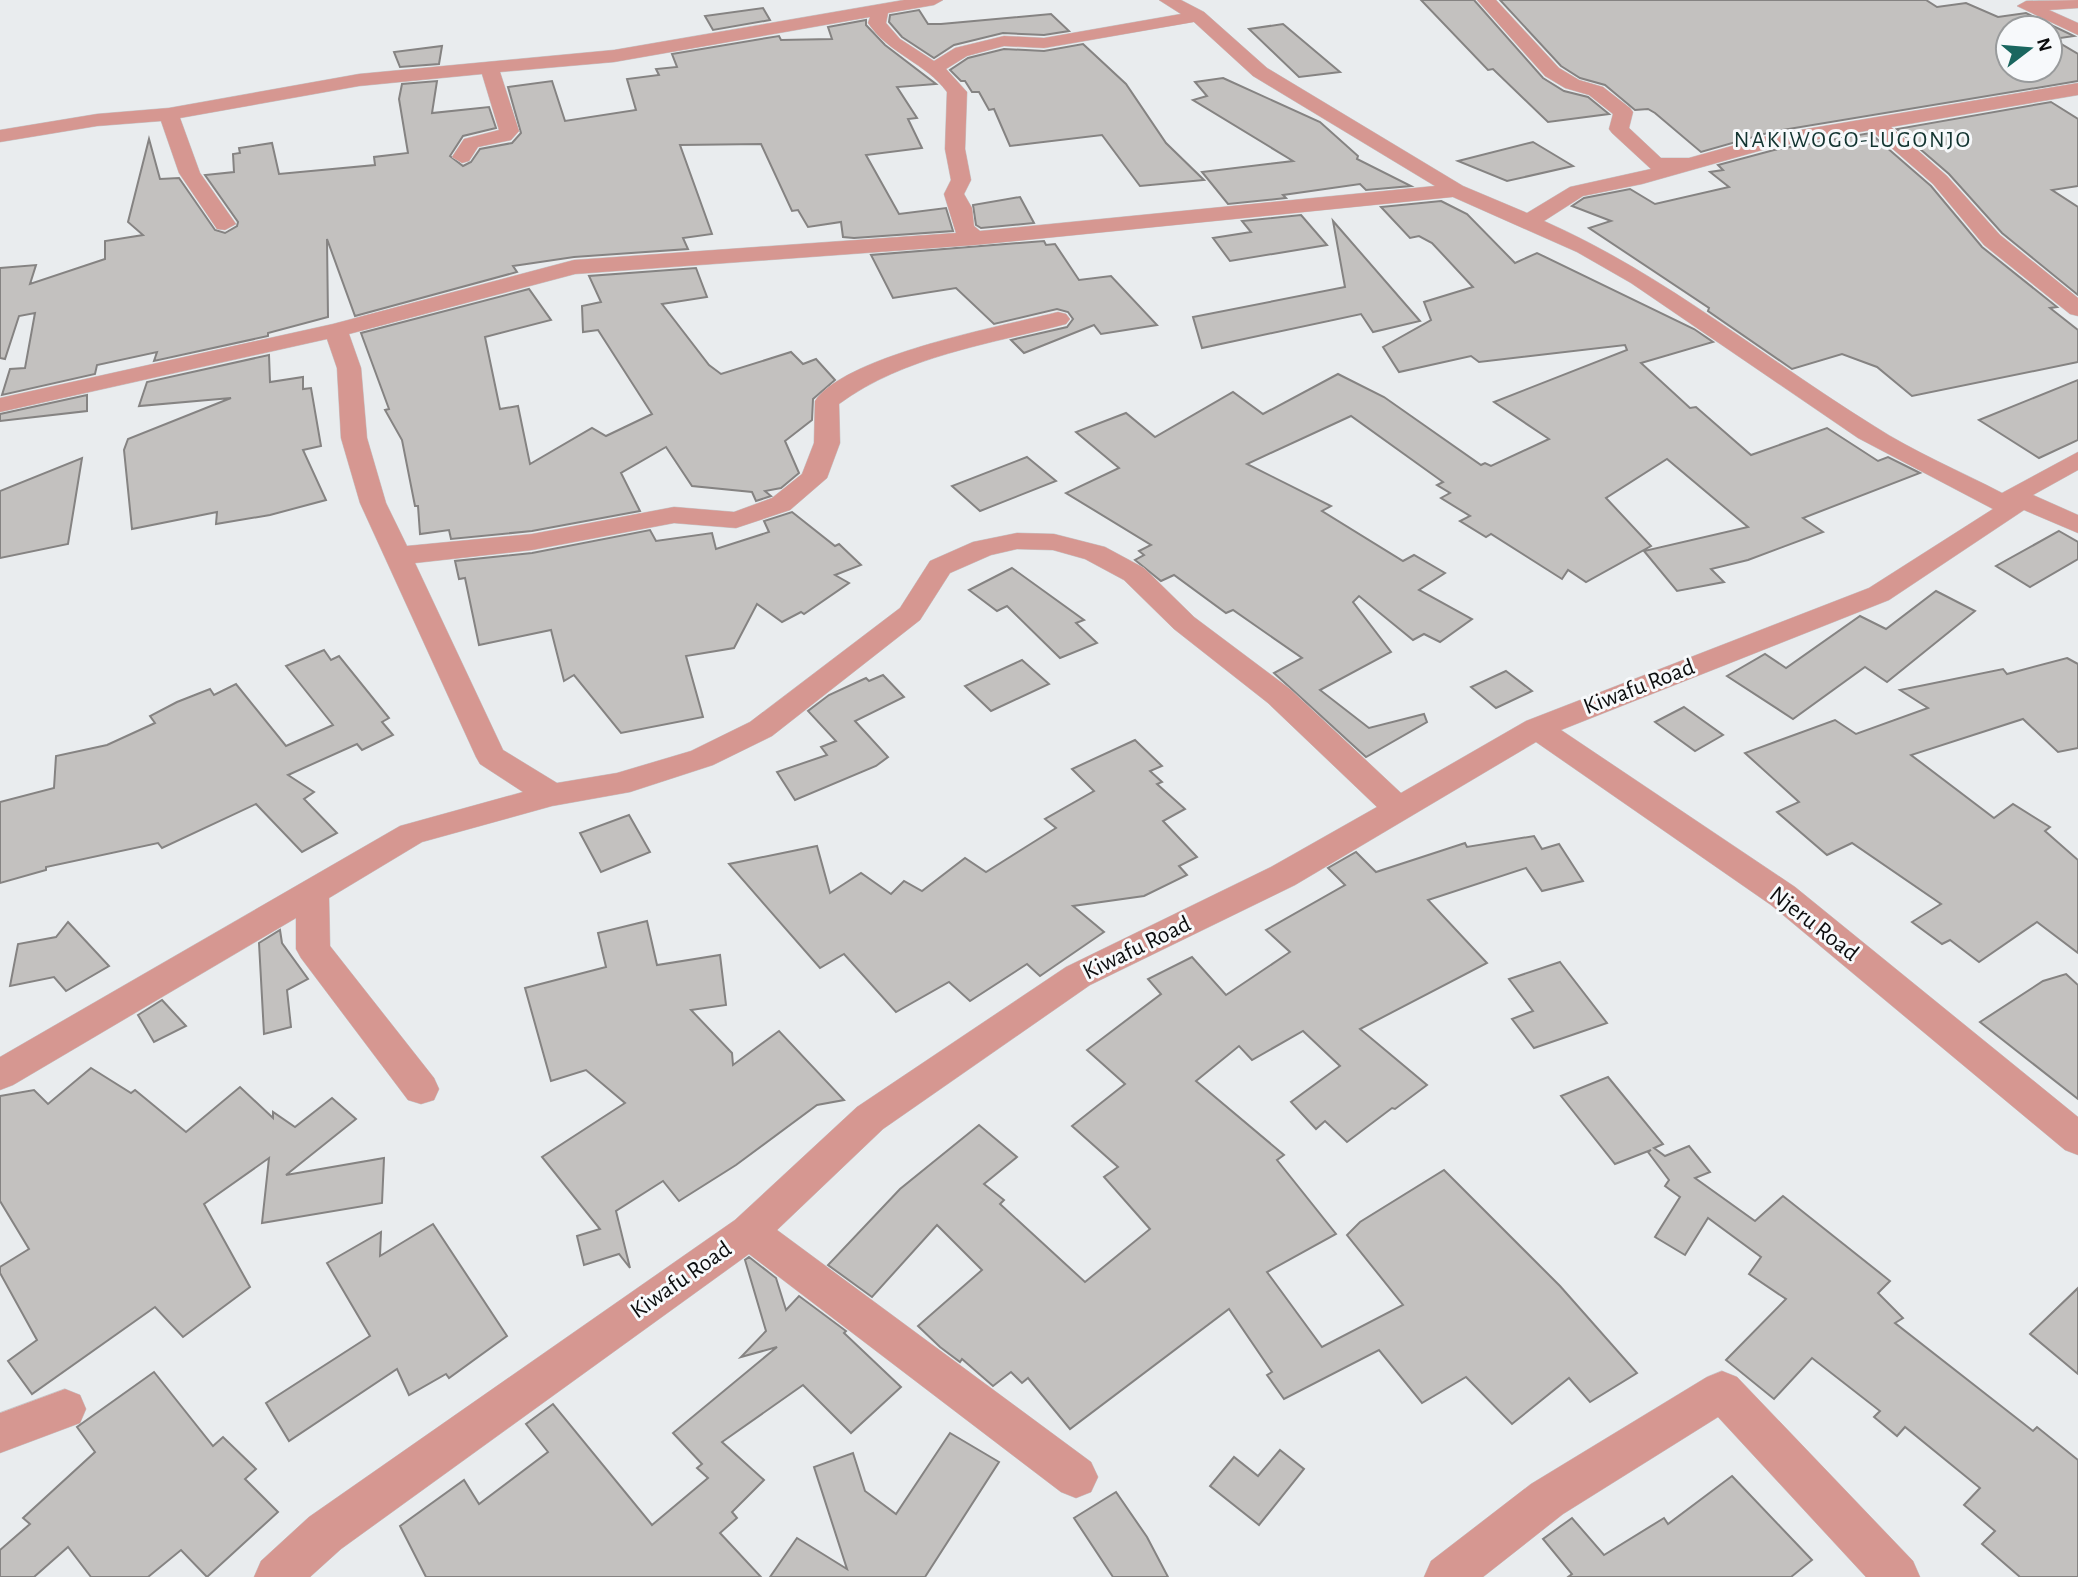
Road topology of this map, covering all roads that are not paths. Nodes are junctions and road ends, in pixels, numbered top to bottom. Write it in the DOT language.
graph roads {
  1 [pos="934,0"];
  2 [pos="1168,0"];
  3 [pos="1486,0"];
  4 [pos="2019,3"];
  5 [pos="2078,3"];
  6 [pos="880,12"];
  7 [pos="1198,16"];
  8 [pos="2078,30"];
  9 [pos="936,68"];
  10 [pos="490,70"];
  11 [pos="2078,89"];
  12 [pos="169,114"];
  13 [pos="1874,122"];
  14 [pos="0,136"];
  15 [pos="462,157"];
  16 [pos="1695,161"];
  17 [pos="1456,190"];
  18 [pos="1529,221"];
  19 [pos="225,224"];
  20 [pos="975,238"];
  21 [pos="2078,309"];
  22 [pos="1058,318"];
  23 [pos="336,330"];
  24 [pos="0,405"];
  25 [pos="2078,460"];
  26 [pos="2012,502"];
  27 [pos="2078,525"];
  28 [pos="398,554"];
  29 [pos="1536,728"];
  30 [pos="552,795"];
  31 [pos="1399,809"];
  32 [pos="312,891"];
  33 [pos="0,1075"];
  34 [pos="421,1089"];
  35 [pos="2078,1139"];
  36 [pos="749,1233"];
  37 [pos="65,1409"];
  38 [pos="0,1433"];
  39 [pos="1076,1477"];
  40 [pos="277,1577"];
  41 [pos="1447,1577"];
  42 [pos="1897,1577"];
  1 -- 6 [label="street"];
  2 -- 7 [label="street"];
  3 -- 16 [label="street"];
  4 -- 5 [label="street"];
  4 -- 8 [label="street"];
  6 -- 9 [label="street"];
  6 -- 10 [label="street"];
  7 -- 9 [label="street"];
  7 -- 17 [label="street"];
  9 -- 20 [label="street"];
  10 -- 12 [label="street"];
  10 -- 15 [label="street"];
  11 -- 13 [label="street"];
  12 -- 14 [label="street"];
  12 -- 19 [label="street"];
  13 -- 16 [label="street"];
  13 -- 21 [label="street"];
  16 -- 18 [label="street"];
  17 -- 18 [label="street"];
  17 -- 20 [label="street"];
  18 -- 26 [label="street"];
  20 -- 23 [label="street"];
  22 -- 28 [label="street"];
  23 -- 24 [label="street"];
  23 -- 28 [label="street"];
  25 -- 26 [label="street, Kiwafu Road"];
  26 -- 27 [label="street"];
  26 -- 29 [label="street, Kiwafu Road"];
  28 -- 30 [label="street"];
  29 -- 31 [label="street, Kiwafu Road"];
  29 -- 35 [label="street, Njeru Road"];
  30 -- 31 [label="street"];
  30 -- 32 [label="street"];
  31 -- 36 [label="street, Kiwafu Road"];
  32 -- 33 [label="street"];
  32 -- 34 [label="street"];
  36 -- 39 [label="street"];
  36 -- 40 [label="street, Kiwafu Road"];
  37 -- 38 [label="street"];
  41 -- 42 [label="street"];
}
